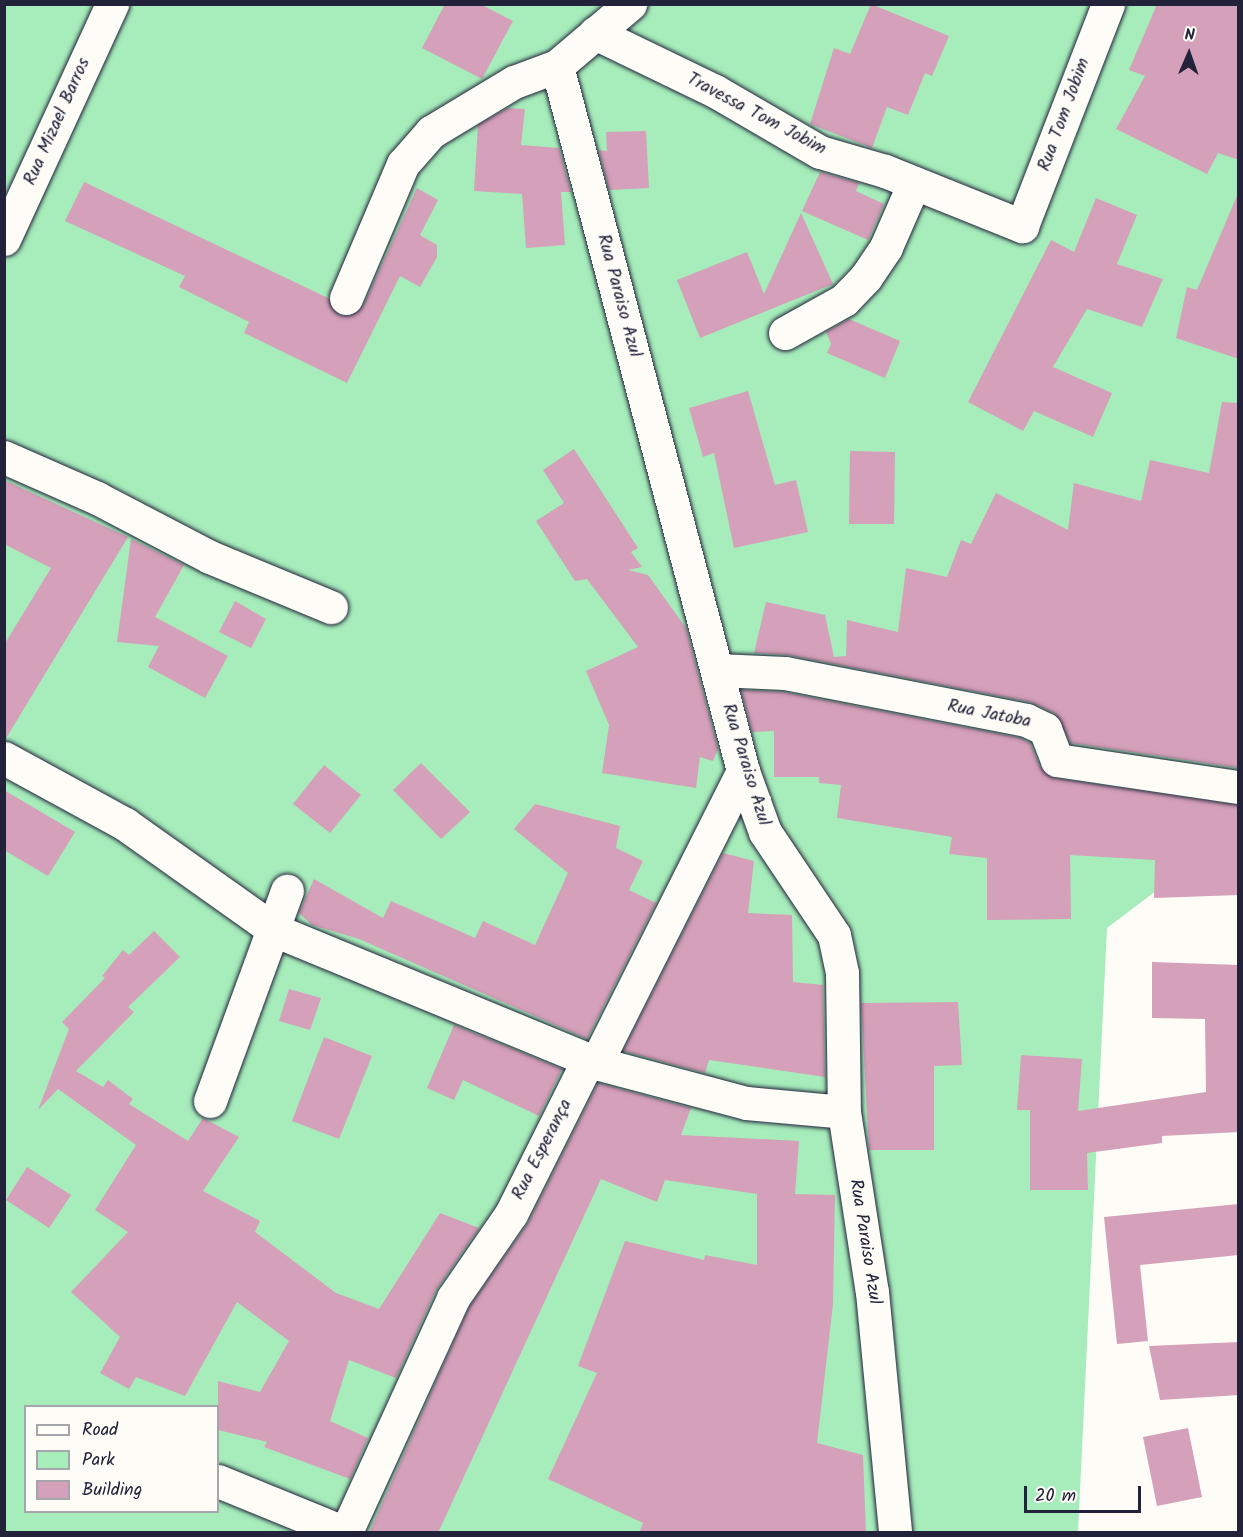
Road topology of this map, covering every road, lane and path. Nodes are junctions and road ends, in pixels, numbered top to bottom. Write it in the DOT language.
graph roads {
  1 [pos="112,4"];
  2 [pos="630,4"];
  3 [pos="1108,4"];
  4 [pos="594,33"];
  5 [pos="557,66"];
  6 [pos="914,183"];
  7 [pos="1022,226"];
  8 [pos="4,239"];
  9 [pos="346,298"];
  10 [pos="785,333"];
  11 [pos="4,457"];
  12 [pos="331,607"];
  13 [pos="717,670"];
  14 [pos="4,758"];
  15 [pos="743,771"];
  16 [pos="1239,786"];
  17 [pos="287,891"];
  18 [pos="274,930"];
  19 [pos="596,1063"];
  20 [pos="210,1101"];
  21 [pos="844,1112"];
  22 [pos="219,1481"];
  23 [pos="344,1533"];
  24 [pos="895,1533"];
  1 -- 8 [label="street, Rua Mizael Barros"];
  2 -- 4 [label="street"];
  3 -- 7 [label="street, Rua Tom Jobim"];
  4 -- 5 [label="street"];
  4 -- 6 [label="street, Travessa Tom Jobim"];
  5 -- 9 [label="street"];
  5 -- 13 [label="street, Rua Paraiso Azul"];
  6 -- 7 [label="street, Travessa Tom Jobim"];
  6 -- 10 [label="street"];
  11 -- 12 [label="street"];
  13 -- 15 [label="street, Rua Paraiso Azul"];
  13 -- 16 [label="street, Rua Jatoba"];
  14 -- 18 [label="street"];
  15 -- 19 [label="street, Rua Esperança"];
  15 -- 21 [label="street, Rua Paraiso Azul"];
  17 -- 18 [label="street"];
  18 -- 19 [label="street"];
  18 -- 20 [label="street"];
  19 -- 21 [label="street"];
  19 -- 23 [label="street, Rua Esperança"];
  21 -- 24 [label="street, Rua Paraiso Azul"];
  22 -- 23 [label="street"];
}
